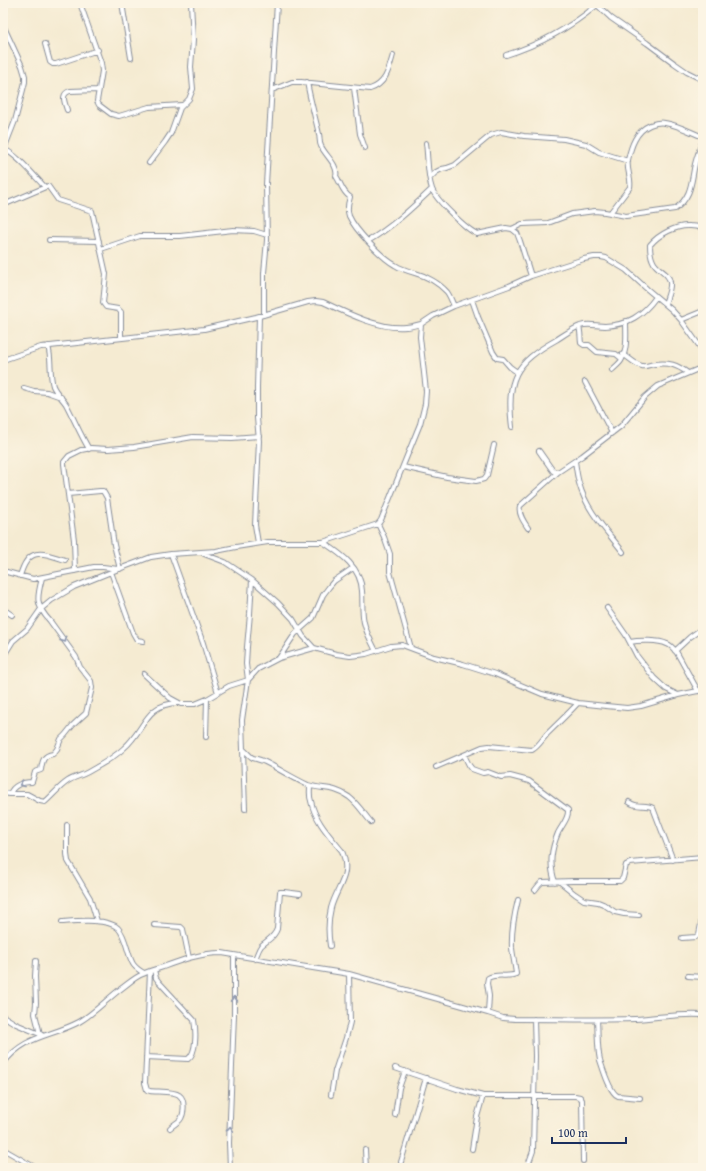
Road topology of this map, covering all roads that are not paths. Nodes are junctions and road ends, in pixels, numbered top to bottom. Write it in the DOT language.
graph roads {
  1 [pos="80,3"];
  2 [pos="122,3"];
  3 [pos="191,3"];
  4 [pos="277,3"];
  5 [pos="596,4"];
  6 [pos="3,25"];
  7 [pos="45,44"];
  8 [pos="98,50"];
  9 [pos="393,55"];
  10 [pos="506,55"];
  11 [pos="132,58"];
  12 [pos="703,80"];
  13 [pos="307,82"];
  14 [pos="354,88"];
  15 [pos="98,90"];
  16 [pos="272,90"];
  17 [pos="182,105"];
  18 [pos="67,110"];
  19 [pos="703,137"];
  20 [pos="703,140"];
  21 [pos="426,143"];
  22 [pos="365,148"];
  23 [pos="3,149"];
  24 [pos="628,160"];
  25 [pos="149,163"];
  26 [pos="430,178"];
  27 [pos="45,186"];
  28 [pos="432,189"];
  29 [pos="3,202"];
  30 [pos="610,213"];
  31 [pos="703,228"];
  32 [pos="512,229"];
  33 [pos="267,235"];
  34 [pos="49,240"];
  35 [pos="99,241"];
  36 [pos="368,241"];
  37 [pos="101,249"];
  38 [pos="531,276"];
  39 [pos="656,297"];
  40 [pos="472,300"];
  41 [pos="664,304"];
  42 [pos="454,306"];
  43 [pos="703,311"];
  44 [pos="264,315"];
  45 [pos="259,316"];
  46 [pos="681,320"];
  47 [pos="626,322"];
  48 [pos="421,324"];
  49 [pos="579,327"];
  50 [pos="121,337"];
  51 [pos="48,346"];
  52 [pos="703,351"];
  53 [pos="623,356"];
  54 [pos="3,360"];
  55 [pos="703,367"];
  56 [pos="612,370"];
  57 [pos="517,372"];
  58 [pos="688,373"];
  59 [pos="585,382"];
  60 [pos="24,388"];
  61 [pos="61,397"];
  62 [pos="512,426"];
  63 [pos="612,432"];
  64 [pos="259,436"];
  65 [pos="494,445"];
  66 [pos="89,449"];
  67 [pos="539,451"];
  68 [pos="575,461"];
  69 [pos="403,467"];
  70 [pos="558,472"];
  71 [pos="68,494"];
  72 [pos="378,524"];
  73 [pos="528,528"];
  74 [pos="323,542"];
  75 [pos="258,543"];
  76 [pos="623,552"];
  77 [pos="201,553"];
  78 [pos="171,554"];
  79 [pos="65,560"];
  80 [pos="353,568"];
  81 [pos="119,569"];
  82 [pos="3,571"];
  83 [pos="75,571"];
  84 [pos="111,572"];
  85 [pos="20,576"];
  86 [pos="42,578"];
  87 [pos="252,580"];
  88 [pos="607,608"];
  89 [pos="3,609"];
  90 [pos="41,609"];
  91 [pos="12,615"];
  92 [pos="703,628"];
  93 [pos="300,630"];
  94 [pos="143,642"];
  95 [pos="630,642"];
  96 [pos="314,648"];
  97 [pos="411,648"];
  98 [pos="675,650"];
  99 [pos="376,651"];
  100 [pos="3,657"];
  101 [pos="279,658"];
  102 [pos="144,674"];
  103 [pos="248,680"];
  104 [pos="701,691"];
  105 [pos="218,693"];
  106 [pos="678,695"];
  107 [pos="207,699"];
  108 [pos="178,703"];
  109 [pos="578,703"];
  110 [pos="206,737"];
  111 [pos="244,750"];
  112 [pos="464,755"];
  113 [pos="436,766"];
  114 [pos="310,786"];
  115 [pos="3,793"];
  116 [pos="10,794"];
  117 [pos="629,802"];
  118 [pos="245,809"];
  119 [pos="371,822"];
  120 [pos="67,825"];
  121 [pos="703,857"];
  122 [pos="673,860"];
  123 [pos="557,882"];
  124 [pos="535,890"];
  125 [pos="300,894"];
  126 [pos="518,900"];
  127 [pos="703,914"];
  128 [pos="639,915"];
  129 [pos="97,921"];
  130 [pos="62,922"];
  131 [pos="154,925"];
  132 [pos="682,938"];
  133 [pos="330,946"];
  134 [pos="234,956"];
  135 [pos="189,958"];
  136 [pos="255,959"];
  137 [pos="36,962"];
  138 [pos="152,971"];
  139 [pos="144,973"];
  140 [pos="349,974"];
  141 [pos="688,976"];
  142 [pos="703,977"];
  143 [pos="488,1013"];
  144 [pos="703,1015"];
  145 [pos="3,1016"];
  146 [pos="534,1019"];
  147 [pos="597,1020"];
  148 [pos="42,1035"];
  149 [pos="146,1057"];
  150 [pos="3,1064"];
  151 [pos="395,1068"];
  152 [pos="405,1071"];
  153 [pos="426,1078"];
  154 [pos="331,1095"];
  155 [pos="534,1095"];
  156 [pos="483,1096"];
  157 [pos="640,1098"];
  158 [pos="395,1115"];
  159 [pos="170,1128"];
  160 [pos="3,1149"];
  161 [pos="472,1149"];
  162 [pos="365,1150"];
  163 [pos="24,1161"];
  164 [pos="583,1161"];
  165 [pos="401,1162"];
  166 [pos="25,1168"];
  167 [pos="36,1168"];
  168 [pos="230,1168"];
  169 [pos="366,1168"];
  170 [pos="527,1168"];
  1 -- 8 [label="street"];
  2 -- 11 [label="street"];
  3 -- 17 [label="street"];
  4 -- 16 [label="street"];
  5 -- 10 [label="street"];
  5 -- 12 [label="street"];
  6 -- 23 [label="street"];
  7 -- 8 [label="street"];
  8 -- 15 [label="street"];
  9 -- 14 [label="street"];
  13 -- 14 [label="street"];
  13 -- 16 [label="street"];
  13 -- 36 [label="street"];
  14 -- 22 [label="street"];
  15 -- 17 [label="street"];
  15 -- 18 [label="street"];
  16 -- 33 [label="street"];
  17 -- 25 [label="street"];
  19 -- 24 [label="street"];
  20 -- 30 [label="street"];
  21 -- 26 [label="street"];
  23 -- 27 [label="street"];
  24 -- 26 [label="street"];
  24 -- 30 [label="street"];
  26 -- 28 [label="street"];
  27 -- 29 [label="street"];
  27 -- 35 [label="street"];
  28 -- 32 [label="street"];
  28 -- 36 [label="street"];
  30 -- 32 [label="street"];
  31 -- 41 [label="street"];
  32 -- 38 [label="street"];
  33 -- 37 [label="street"];
  33 -- 44 [label="street"];
  34 -- 35 [label="street"];
  35 -- 37 [label="street"];
  36 -- 42 [label="street"];
  37 -- 50 [label="street"];
  38 -- 39 [label="street"];
  38 -- 40 [label="street"];
  39 -- 41 [label="street"];
  39 -- 47 [label="street"];
  40 -- 42 [label="street"];
  40 -- 57 [label="street"];
  41 -- 46 [label="street"];
  42 -- 48 [label="street"];
  43 -- 46 [label="street"];
  44 -- 45 [label="street"];
  44 -- 48 [label="street"];
  45 -- 50 [label="street"];
  45 -- 64 [label="street"];
  46 -- 52 [label="street"];
  47 -- 49 [label="street"];
  47 -- 53 [label="street"];
  48 -- 69 [label="street"];
  49 -- 53 [label="street"];
  49 -- 57 [label="street"];
  50 -- 51 [label="street"];
  51 -- 54 [label="street"];
  51 -- 61 [label="street"];
  53 -- 56 [label="street"];
  53 -- 58 [label="street"];
  55 -- 58 [label="street"];
  57 -- 62 [label="street"];
  58 -- 63 [label="street"];
  59 -- 63 [label="street"];
  60 -- 61 [label="street"];
  61 -- 66 [label="street"];
  63 -- 68 [label="street"];
  64 -- 66 [label="street"];
  64 -- 75 [label="street"];
  65 -- 69 [label="street"];
  66 -- 71 [label="street"];
  67 -- 70 [label="street"];
  68 -- 70 [label="street"];
  68 -- 76 [label="street"];
  69 -- 72 [label="street"];
  70 -- 73 [label="street"];
  71 -- 81 [label="street"];
  71 -- 83 [label="street"];
  72 -- 74 [label="street"];
  72 -- 97 [label="street"];
  74 -- 75 [label="street"];
  74 -- 80 [label="street"];
  75 -- 77 [label="street"];
  77 -- 78 [label="street"];
  77 -- 87 [label="street"];
  78 -- 81 [label="street"];
  78 -- 105 [label="street"];
  79 -- 85 [label="street"];
  80 -- 93 [label="street"];
  80 -- 99 [label="street"];
  81 -- 83 [label="street"];
  81 -- 84 [label="street"];
  82 -- 85 [label="street"];
  83 -- 86 [label="street"];
  84 -- 90 [label="street"];
  84 -- 94 [label="street"];
  85 -- 86 [label="street"];
  86 -- 90 [label="street"];
  87 -- 93 [label="street"];
  87 -- 103 [label="street"];
  88 -- 95 [label="street"];
  89 -- 91 [label="street"];
  90 -- 100 [label="street"];
  90 -- 116 [label="street, one-way"];
  92 -- 98 [label="street"];
  93 -- 96 [label="street"];
  93 -- 101 [label="street"];
  95 -- 98 [label="street"];
  95 -- 106 [label="street"];
  96 -- 99 [label="street"];
  96 -- 101 [label="street"];
  97 -- 99 [label="street"];
  97 -- 109 [label="street"];
  98 -- 104 [label="street"];
  101 -- 103 [label="street"];
  102 -- 108 [label="street"];
  103 -- 105 [label="street"];
  103 -- 111 [label="street"];
  104 -- 106 [label="street"];
  105 -- 107 [label="street"];
  106 -- 109 [label="street"];
  107 -- 108 [label="street"];
  107 -- 110 [label="street"];
  108 -- 116 [label="street"];
  109 -- 112 [label="street"];
  111 -- 114 [label="street"];
  111 -- 118 [label="street"];
  112 -- 113 [label="street"];
  112 -- 123 [label="street"];
  114 -- 119 [label="street"];
  114 -- 133 [label="street"];
  115 -- 116 [label="street"];
  117 -- 122 [label="street"];
  120 -- 129 [label="street"];
  121 -- 122 [label="street"];
  122 -- 123 [label="street"];
  123 -- 124 [label="street"];
  123 -- 128 [label="street"];
  125 -- 136 [label="street"];
  126 -- 143 [label="street"];
  127 -- 132 [label="street"];
  129 -- 130 [label="street"];
  129 -- 139 [label="street"];
  131 -- 135 [label="street"];
  134 -- 135 [label="street"];
  134 -- 136 [label="street"];
  168 -- 134 [label="street, one-way"];
  135 -- 138 [label="street"];
  136 -- 140 [label="street"];
  137 -- 148 [label="street"];
  138 -- 139 [label="street"];
  138 -- 149 [label="street"];
  138 -- 149 [label="street"];
  139 -- 148 [label="street"];
  140 -- 143 [label="street"];
  140 -- 154 [label="street"];
  141 -- 142 [label="street"];
  143 -- 146 [label="street"];
  144 -- 147 [label="street"];
  145 -- 148 [label="street"];
  146 -- 147 [label="street"];
  146 -- 155 [label="street"];
  147 -- 157 [label="street"];
  148 -- 150 [label="street"];
  149 -- 159 [label="street"];
  151 -- 152 [label="street"];
  152 -- 153 [label="street"];
  152 -- 158 [label="street"];
  153 -- 156 [label="street"];
  153 -- 165 [label="street"];
  155 -- 156 [label="street"];
  155 -- 164 [label="street"];
  155 -- 170 [label="street"];
  156 -- 161 [label="street"];
  160 -- 163 [label="street"];
  162 -- 169 [label="street"];
  163 -- 166 [label="street"];
  163 -- 167 [label="street"];
}
